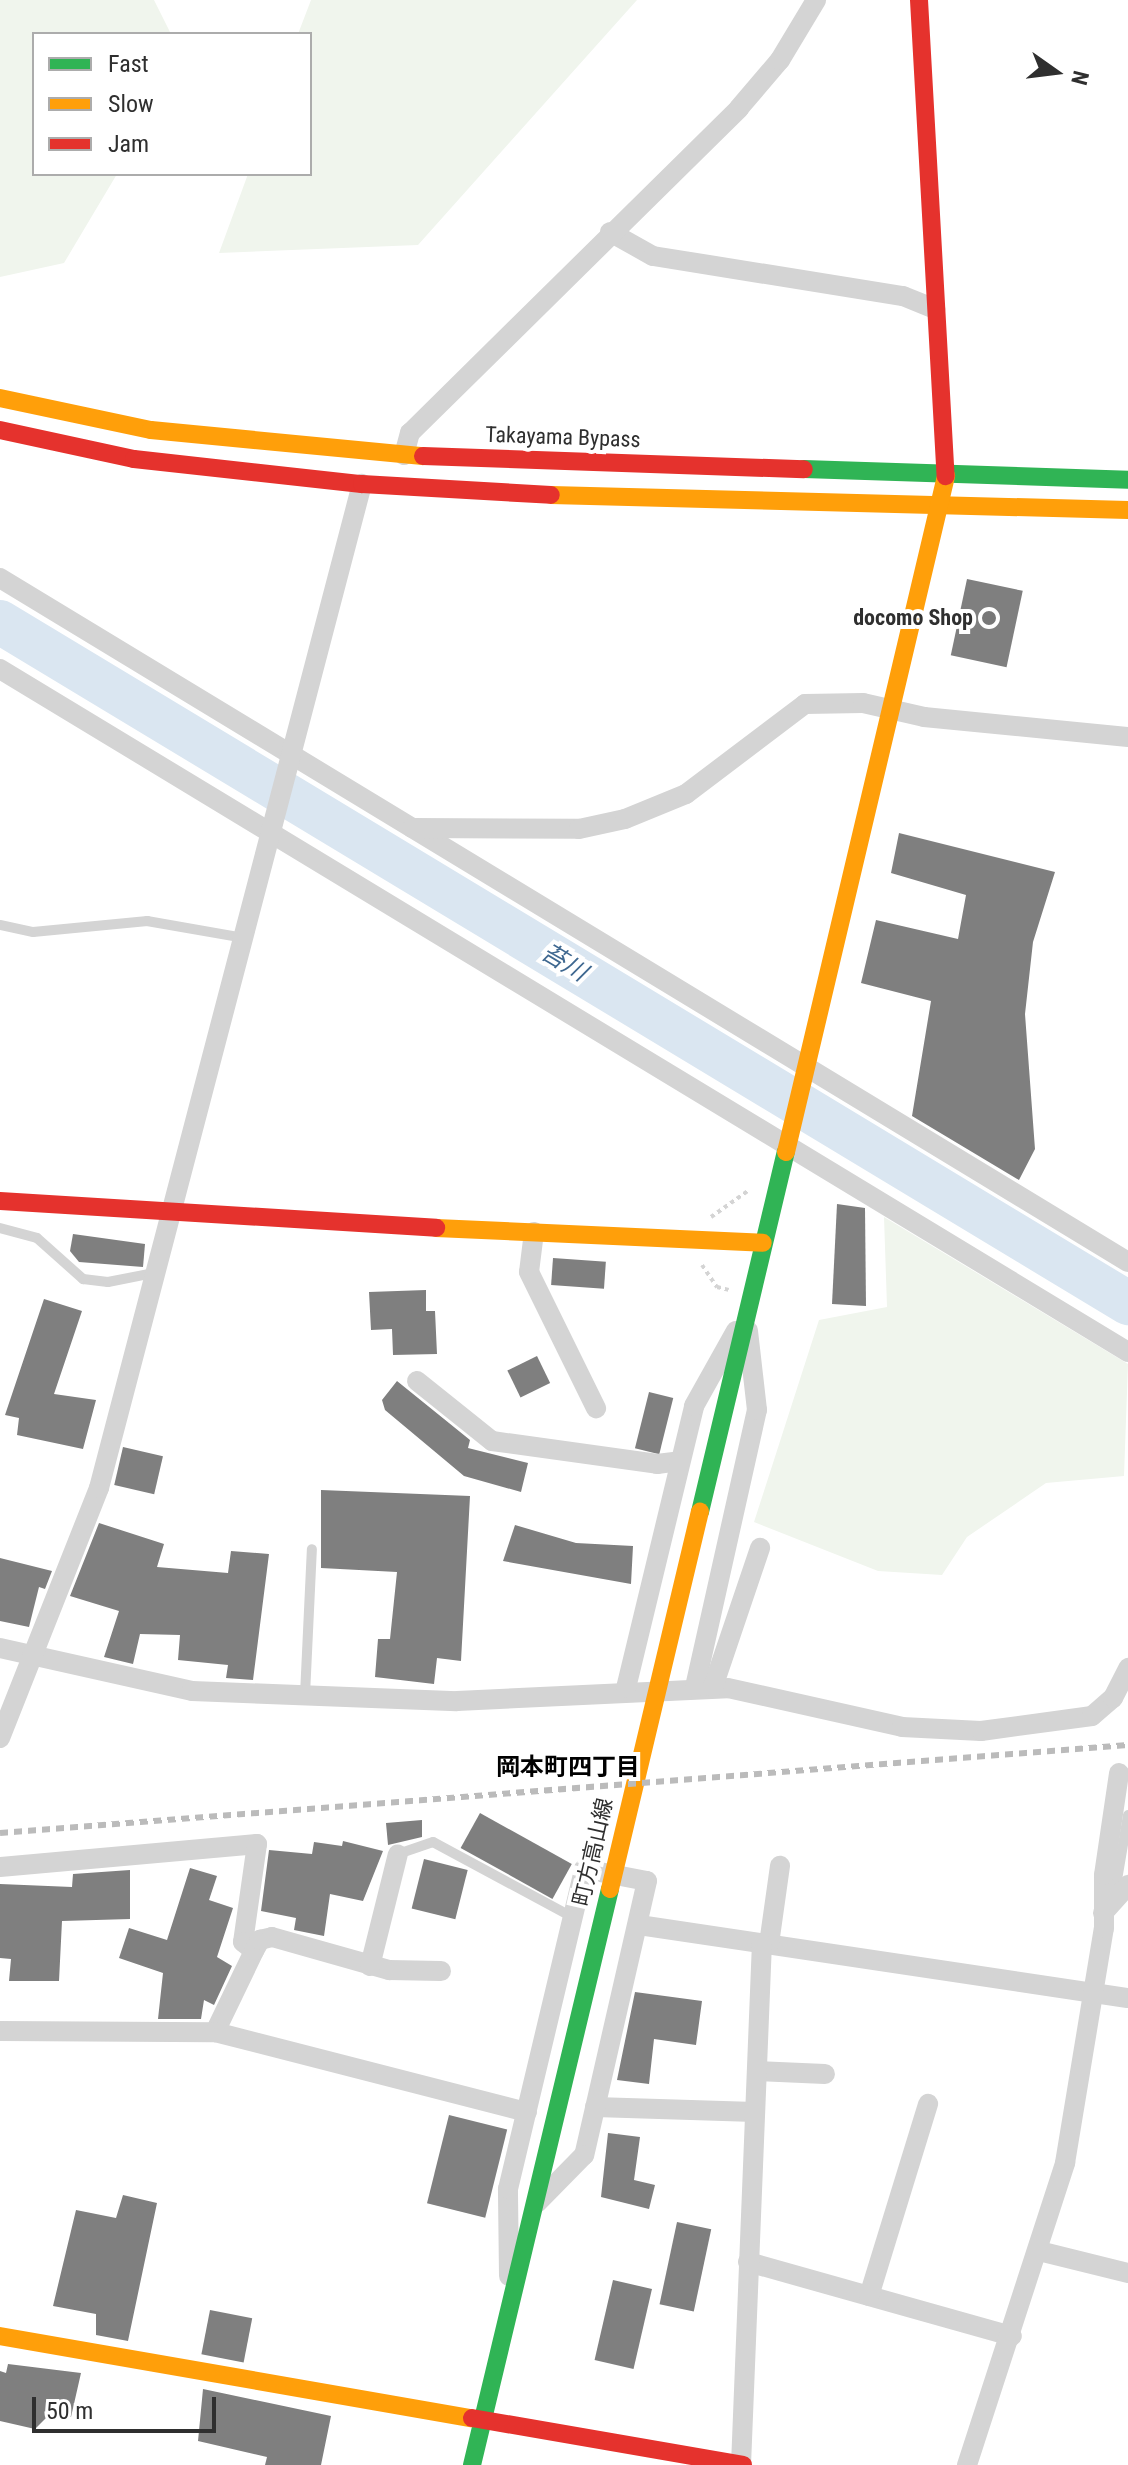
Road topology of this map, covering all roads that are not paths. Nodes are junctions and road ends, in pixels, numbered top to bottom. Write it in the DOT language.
graph roads {
  1 [pos="816,0"];
  2 [pos="919,0"];
  3 [pos="610,232"];
  4 [pos="936,309"];
  5 [pos="0,398"];
  6 [pos="0,430"];
  7 [pos="404,455"];
  8 [pos="946,475"];
  9 [pos="1128,480"];
  10 [pos="362,484"];
  11 [pos="942,501"];
  12 [pos="1128,510"];
  13 [pos="0,578"];
  14 [pos="0,669"];
  15 [pos="892,708"];
  16 [pos="1128,737"];
  17 [pos="290,758"];
  18 [pos="272,827"];
  19 [pos="412,828"];
  20 [pos="0,925"];
  21 [pos="244,938"];
  22 [pos="804,1071"];
  23 [pos="787,1141"];
  24 [pos="0,1201"];
  25 [pos="169,1216"];
  26 [pos="0,1228"];
  27 [pos="534,1232"];
  28 [pos="763,1243"];
  29 [pos="1128,1262"];
  30 [pos="154,1273"];
  31 [pos="745,1315"];
  32 [pos="1128,1352"];
  33 [pos="417,1381"];
  34 [pos="596,1408"];
  35 [pos="680,1461"];
  36 [pos="760,1548"];
  37 [pos="312,1549"];
  38 [pos="0,1648"];
  39 [pos="34,1656"];
  40 [pos="1128,1668"];
  41 [pos="704,1687"];
  42 [pos="626,1688"];
  43 [pos="305,1695"];
  44 [pos="0,1738"];
  45 [pos="1119,1773"];
  46 [pos="1128,1815"];
  47 [pos="398,1854"];
  48 [pos="780,1866"];
  49 [pos="0,1867"];
  50 [pos="1128,1885"];
  51 [pos="1108,1909"];
  52 [pos="574,1918"];
  53 [pos="639,1925"];
  54 [pos="766,1944"];
  55 [pos="254,1951"];
  56 [pos="370,1966"];
  57 [pos="441,1971"];
  58 [pos="1092,1993"];
  59 [pos="1128,1998"];
  60 [pos="0,2031"];
  61 [pos="215,2032"];
  62 [pos="757,2071"];
  63 [pos="825,2074"];
  64 [pos="928,2104"];
  65 [pos="595,2107"];
  66 [pos="527,2112"];
  67 [pos="755,2112"];
  68 [pos="533,2208"];
  69 [pos="1039,2251"];
  70 [pos="748,2262"];
  71 [pos="1128,2273"];
  72 [pos="869,2296"];
  73 [pos="509,2308"];
  74 [pos="0,2336"];
  75 [pos="1012,2336"];
  76 [pos="483,2419"];
  77 [pos="472,2465"];
  78 [pos="742,2465"];
  79 [pos="967,2465"];
  1 -- 3 [label="street"];
  2 -- 4 [label="main road"];
  3 -- 4 [label="street"];
  3 -- 7 [label="street"];
  4 -- 8 [label="main road"];
  5 -- 7 [label="main road, Takayama Bypass"];
  6 -- 10 [label="main road"];
  7 -- 8 [label="main road, Takayama Bypass"];
  8 -- 9 [label="main road, Takayama Bypass"];
  8 -- 11 [label="main road"];
  10 -- 11 [label="main road"];
  10 -- 17 [label="street"];
  11 -- 12 [label="main road"];
  11 -- 15 [label="main road"];
  13 -- 17 [label="street"];
  14 -- 18 [label="street"];
  15 -- 16 [label="street"];
  15 -- 19 [label="street"];
  15 -- 22 [label="main road"];
  17 -- 18 [label="street"];
  17 -- 19 [label="street"];
  18 -- 21 [label="street"];
  18 -- 23 [label="street"];
  19 -- 22 [label="street"];
  20 -- 21 [label="lane"];
  21 -- 25 [label="street"];
  22 -- 23 [label="main road"];
  22 -- 29 [label="street"];
  23 -- 28 [label="main road, 町方高山線"];
  23 -- 32 [label="street"];
  24 -- 25 [label="main road"];
  25 -- 27 [label="main road"];
  25 -- 30 [label="street"];
  26 -- 30 [label="lane"];
  27 -- 28 [label="main road"];
  27 -- 34 [label="street"];
  28 -- 31 [label="main road, 町方高山線"];
  30 -- 39 [label="street"];
  31 -- 35 [label="street"];
  31 -- 41 [label="street"];
  31 -- 68 [label="main road, 町方高山線"];
  33 -- 35 [label="street"];
  35 -- 42 [label="street"];
  36 -- 41 [label="street"];
  37 -- 43 [label="lane"];
  38 -- 39 [label="street"];
  39 -- 43 [label="street"];
  39 -- 44 [label="street"];
  40 -- 41 [label="street"];
  41 -- 42 [label="street"];
  42 -- 43 [label="street"];
  45 -- 51 [label="street"];
  46 -- 51 [label="lane"];
  47 -- 52 [label="lane"];
  47 -- 56 [label="street"];
  48 -- 54 [label="street"];
  49 -- 55 [label="street"];
  50 -- 51 [label="street"];
  51 -- 58 [label="street"];
  52 -- 53 [label="street"];
  52 -- 66 [label="street"];
  53 -- 54 [label="street"];
  53 -- 65 [label="street"];
  54 -- 58 [label="street"];
  54 -- 62 [label="street"];
  55 -- 56 [label="street"];
  55 -- 61 [label="street"];
  56 -- 57 [label="street"];
  58 -- 59 [label="street"];
  58 -- 69 [label="street"];
  60 -- 61 [label="street"];
  61 -- 66 [label="street"];
  62 -- 63 [label="street"];
  62 -- 67 [label="street"];
  64 -- 72 [label="street"];
  65 -- 67 [label="street"];
  65 -- 68 [label="street"];
  66 -- 73 [label="street"];
  67 -- 70 [label="street"];
  68 -- 73 [label="main road"];
  69 -- 71 [label="street"];
  69 -- 75 [label="street"];
  70 -- 72 [label="street"];
  70 -- 78 [label="street"];
  72 -- 75 [label="street"];
  73 -- 76 [label="main road"];
  74 -- 76 [label="main road"];
  75 -- 79 [label="street"];
  76 -- 77 [label="main road"];
  76 -- 78 [label="main road"];
}
